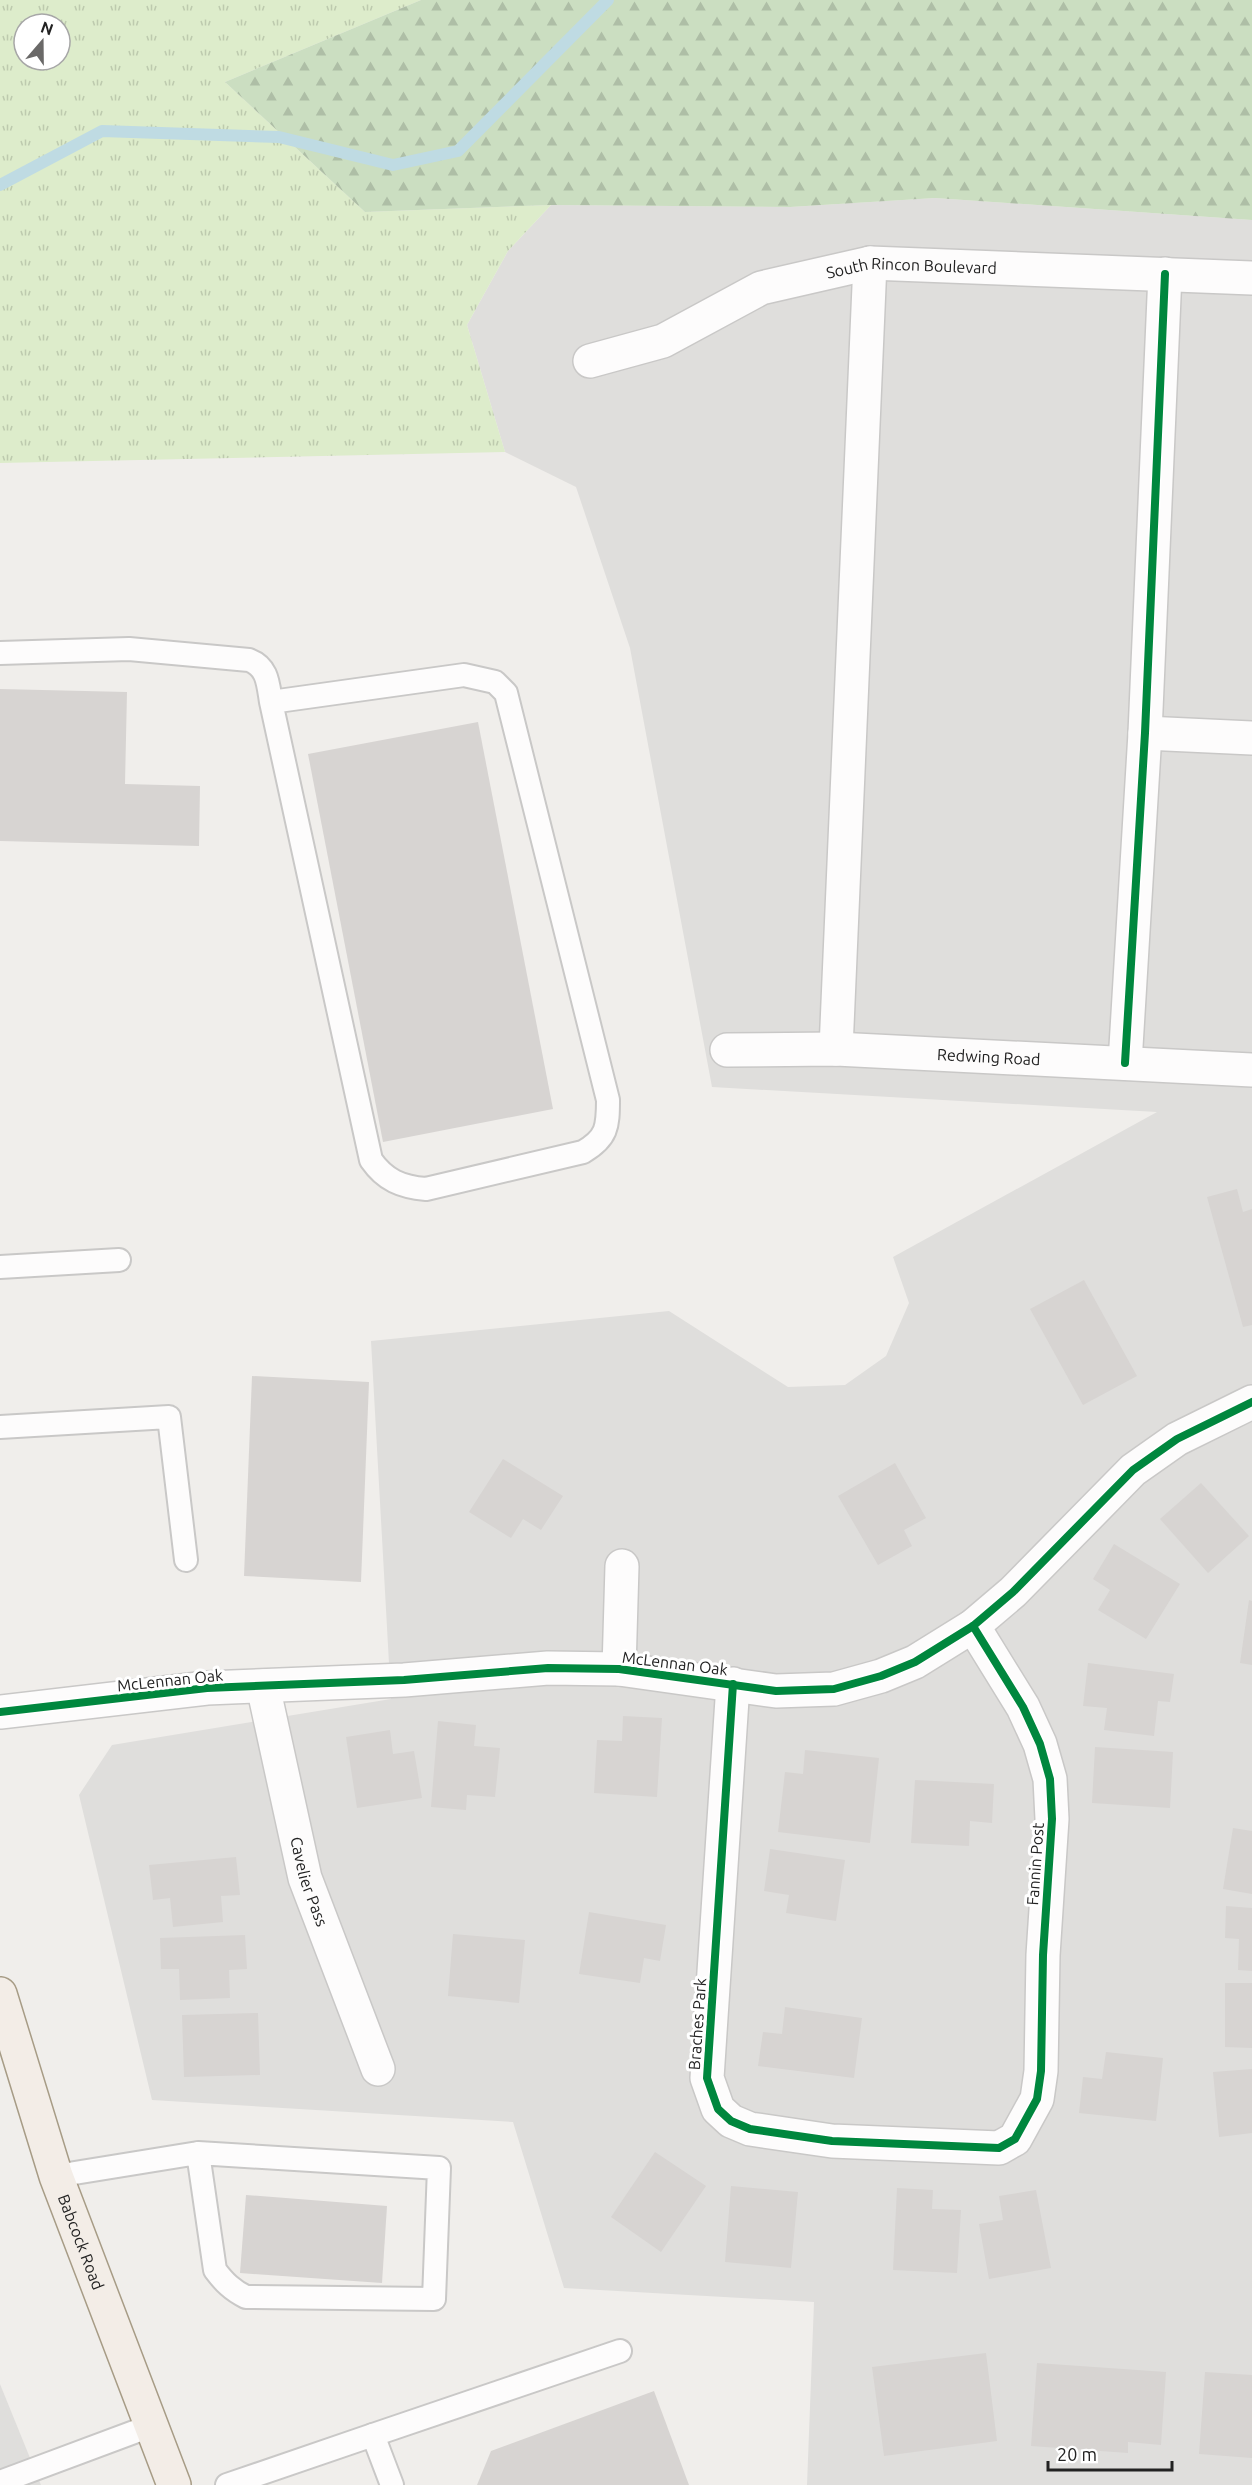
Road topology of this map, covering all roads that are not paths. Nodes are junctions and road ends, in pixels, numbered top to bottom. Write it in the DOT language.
graph roads {
  1 [pos="870,263"];
  2 [pos="1165,274"];
  3 [pos="1252,278"];
  4 [pos="590,361"];
  5 [pos="0,653"];
  6 [pos="271,702"];
  7 [pos="1145,733"];
  8 [pos="1252,738"];
  9 [pos="836,1048"];
  10 [pos="727,1050"];
  11 [pos="1125,1063"];
  12 [pos="1252,1070"];
  13 [pos="119,1260"];
  14 [pos="0,1267"];
  15 [pos="1252,1402"];
  16 [pos="0,1427"];
  17 [pos="186,1560"];
  18 [pos="622,1566"];
  19 [pos="973,1626"];
  20 [pos="619,1669"];
  21 [pos="733,1684"];
  22 [pos="263,1686"];
  23 [pos="0,1712"];
  24 [pos="0,1994"];
  25 [pos="378,2069"];
  26 [pos="1026,2121"];
  27 [pos="198,2153"];
  28 [pos="56,2176"];
  29 [pos="620,2351"];
  30 [pos="153,2425"];
  31 [pos="373,2435"];
  32 [pos="0,2482"];
  33 [pos="174,2485"];
  34 [pos="227,2485"];
  35 [pos="392,2485"];
  1 -- 2 [label="street, South Rincon Boulevard"];
  1 -- 4 [label="street, South Rincon Boulevard"];
  1 -- 9 [label="street"];
  2 -- 3 [label="street, South Rincon Boulevard"];
  2 -- 7 [label="street"];
  5 -- 6 [label="lane"];
  6 -- 6 [label="lane"];
  7 -- 8 [label="street"];
  7 -- 11 [label="street"];
  9 -- 10 [label="street, Redwing Road"];
  9 -- 11 [label="street, Redwing Road"];
  11 -- 12 [label="street, Redwing Road"];
  13 -- 14 [label="lane"];
  15 -- 19 [label="street, McLennan Oak"];
  16 -- 17 [label="lane"];
  18 -- 20 [label="street"];
  19 -- 21 [label="street, McLennan Oak"];
  19 -- 26 [label="street, Fannin Post"];
  20 -- 21 [label="street, McLennan Oak"];
  20 -- 22 [label="street, McLennan Oak"];
  21 -- 26 [label="street, Braches Park"];
  22 -- 23 [label="street, McLennan Oak"];
  22 -- 25 [label="street, Cavelier Pass"];
  24 -- 28 [label="main road, Babcock Road"];
  27 -- 27 [label="lane"];
  27 -- 28 [label="lane"];
  28 -- 30 [label="main road, Babcock Road"];
  29 -- 31 [label="lane"];
  30 -- 32 [label="lane"];
  30 -- 33 [label="main road, Babcock Road"];
  31 -- 34 [label="lane"];
  31 -- 35 [label="lane"];
}
